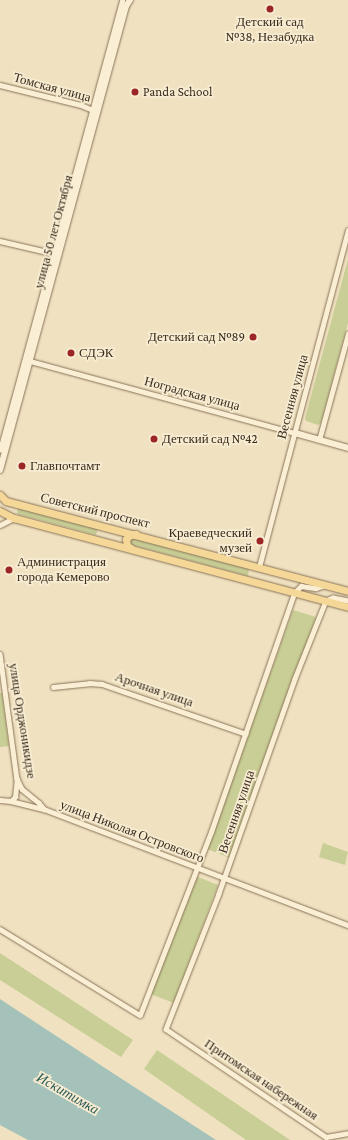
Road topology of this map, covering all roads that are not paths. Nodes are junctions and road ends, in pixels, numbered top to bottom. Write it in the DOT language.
graph roads {
  1 [pos="122,0"];
  2 [pos="130,0"];
  3 [pos="0,86"];
  4 [pos="95,111"];
  5 [pos="348,231"];
  6 [pos="0,241"];
  7 [pos="56,254"];
  8 [pos="348,334"];
  9 [pos="30,361"];
  10 [pos="295,434"];
  11 [pos="320,440"];
  12 [pos="348,448"];
  13 [pos="0,450"];
  14 [pos="0,470"];
  15 [pos="0,494"];
  16 [pos="0,511"];
  17 [pos="14,518"];
  18 [pos="0,525"];
  19 [pos="104,526"];
  20 [pos="136,534"];
  21 [pos="101,541"];
  22 [pos="132,549"];
  23 [pos="259,567"];
  24 [pos="325,585"];
  25 [pos="348,591"];
  26 [pos="294,593"];
  27 [pos="326,601"];
  28 [pos="348,601"];
  29 [pos="348,607"];
  30 [pos="0,654"];
  31 [pos="2,686"];
  32 [pos="53,686"];
  33 [pos="246,734"];
  34 [pos="17,780"];
  35 [pos="1,801"];
  36 [pos="11,801"];
  37 [pos="44,809"];
  38 [pos="197,868"];
  39 [pos="225,879"];
  40 [pos="348,925"];
  41 [pos="0,929"];
  42 [pos="166,1029"];
  43 [pos="348,1133"];
  1 -- 4 [label="street, улица 50 лет Октября"];
  2 -- 4 [label="street, улица 50 лет Октября"];
  3 -- 4 [label="street, Томская улица"];
  4 -- 7 [label="street, улица 50 лет Октября"];
  5 -- 10 [label="street, Весенняя улица"];
  6 -- 7 [label="street"];
  7 -- 9 [label="street, улица 50 лет Октября"];
  7 -- 13 [label="street, улица 50 лет Октября"];
  8 -- 11 [label="street"];
  9 -- 10 [label="street, Ноградская улица"];
  9 -- 14 [label="street, улица 50 лет Октября"];
  10 -- 11 [label="street, Ноградская улица"];
  10 -- 23 [label="street, Весенняя улица"];
  11 -- 12 [label="street, Ноградская улица"];
  15 -- 19 [label="main road, Советский проспект"];
  16 -- 17 [label="main road, Советский проспект"];
  17 -- 18 [label="street"];
  17 -- 21 [label="main road, Советский проспект"];
  19 -- 20 [label="main road, Советский проспект"];
  19 -- 21 [label="main road"];
  20 -- 22 [label="main road"];
  20 -- 23 [label="main road, Советский проспект"];
  21 -- 22 [label="main road, Советский проспект"];
  22 -- 26 [label="main road, Советский проспект"];
  23 -- 24 [label="main road, Советский проспект"];
  24 -- 25 [label="main road, Советский проспект"];
  24 -- 26 [label="street, Советский проспект"];
  26 -- 27 [label="main road, Советский проспект"];
  26 -- 33 [label="street, Весенняя улица"];
  27 -- 28 [label="street, Советский проспект"];
  27 -- 29 [label="main road, Советский проспект"];
  27 -- 39 [label="street, Весенняя улица"];
  30 -- 31 [label="street, улица Орджоникидзе"];
  31 -- 34 [label="street, улица Орджоникидзе"];
  32 -- 33 [label="street, Арочная улица"];
  33 -- 38 [label="street, Весенняя улица"];
  34 -- 36 [label="street"];
  34 -- 37 [label="street, улица Орджоникидзе"];
  35 -- 36 [label="street"];
  36 -- 37 [label="street"];
  37 -- 38 [label="street, улица Николая Островского"];
  38 -- 39 [label="street, улица Николая Островского"];
  38 -- 41 [label="street, Весенняя улица"];
  39 -- 40 [label="street, улица Николая Островского"];
  39 -- 42 [label="street, Весенняя улица"];
  42 -- 43 [label="street, Притомская набережная"];
}
